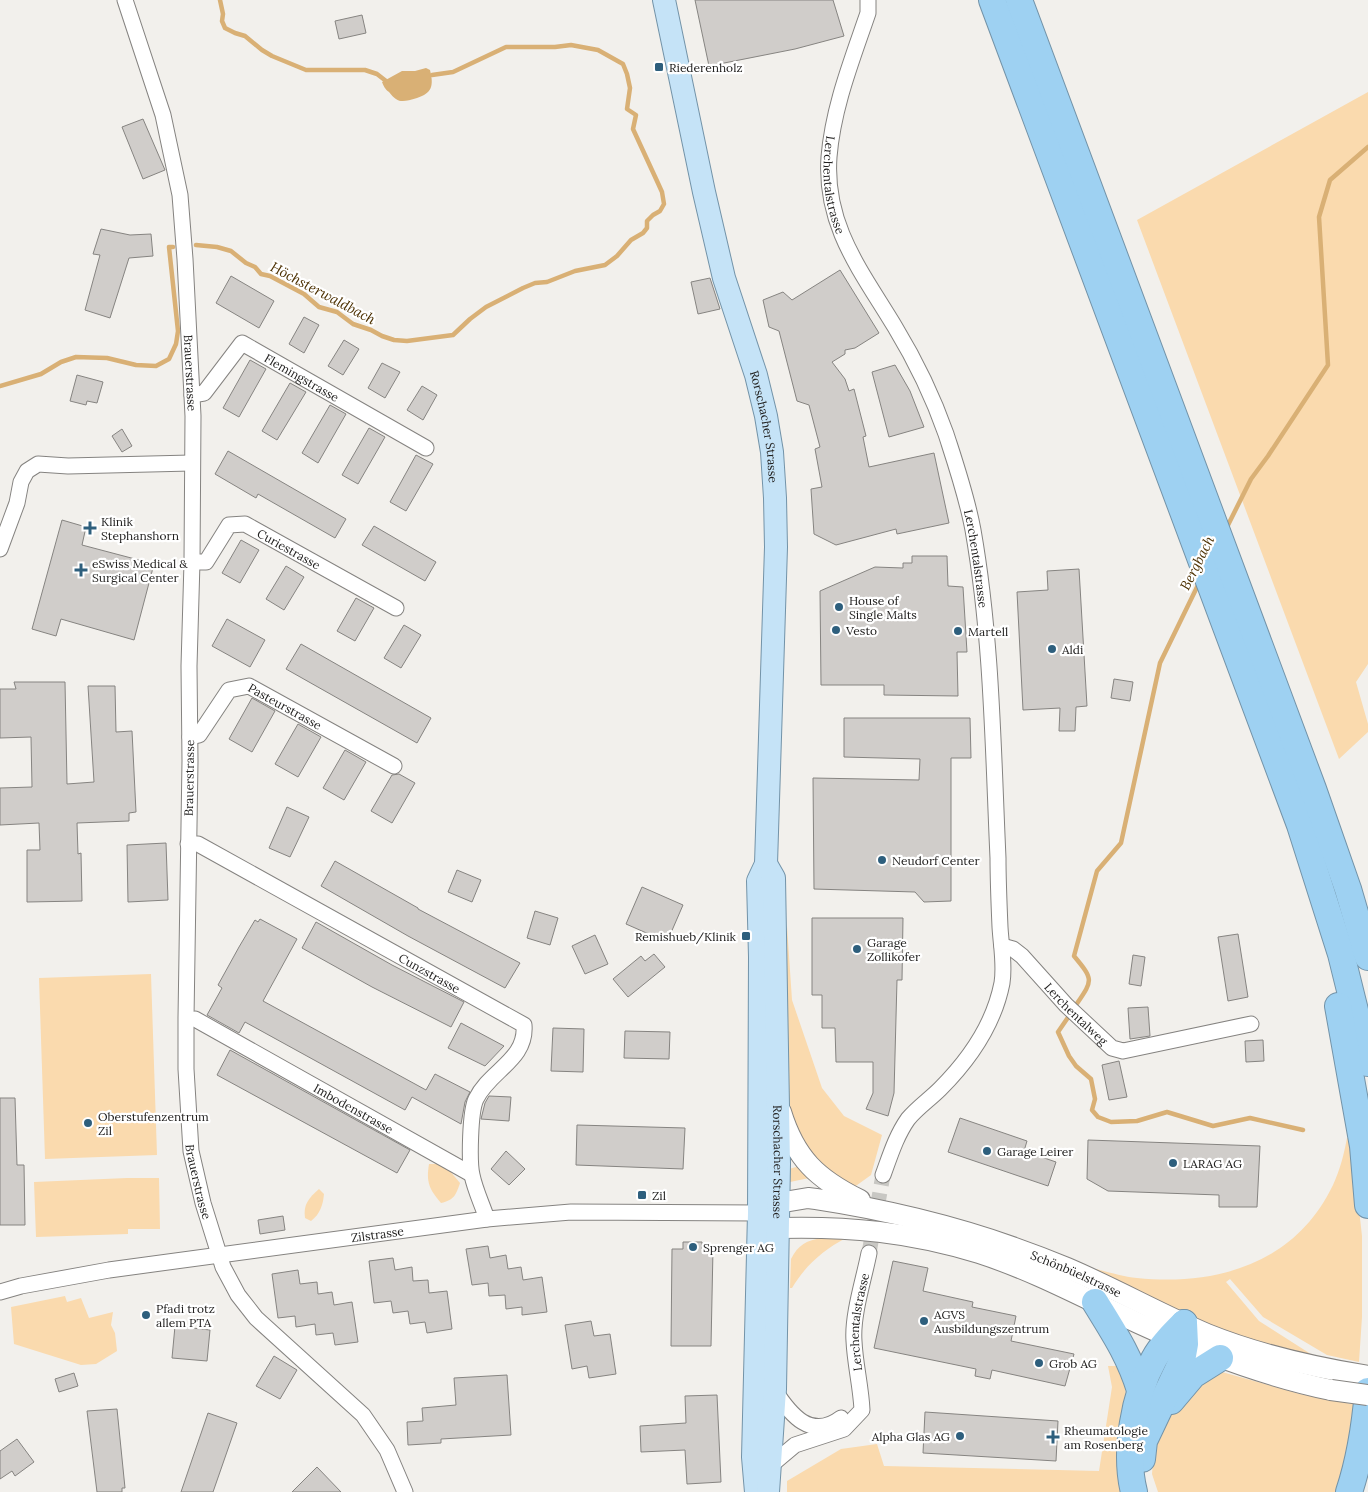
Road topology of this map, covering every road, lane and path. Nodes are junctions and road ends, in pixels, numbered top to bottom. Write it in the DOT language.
graph roads {
  1 [pos="125,0"];
  2 [pos="664,0"];
  3 [pos="868,0"];
  4 [pos="992,0"];
  5 [pos="1019,0"];
  6 [pos="192,394"];
  7 [pos="426,448"];
  8 [pos="191,463"];
  9 [pos="0,549"];
  10 [pos="192,562"];
  11 [pos="396,608"];
  12 [pos="190,737"];
  13 [pos="394,766"];
  14 [pos="188,844"];
  15 [pos="1311,858"];
  16 [pos="766,864"];
  17 [pos="1002,946"];
  18 [pos="1368,957"];
  19 [pos="196,1019"];
  20 [pos="1251,1024"];
  21 [pos="1368,1063"];
  22 [pos="780,1109"];
  23 [pos="471,1174"];
  24 [pos="883,1175"];
  25 [pos="1368,1205"];
  26 [pos="768,1208"];
  27 [pos="882,1211"];
  28 [pos="487,1219"];
  29 [pos="777,1228"];
  30 [pos="869,1253"];
  31 [pos="219,1255"];
  32 [pos="0,1292"];
  33 [pos="1095,1302"];
  34 [pos="1180,1335"];
  35 [pos="1220,1358"];
  36 [pos="1368,1376"];
  37 [pos="1332,1380"];
  38 [pos="1140,1390"];
  39 [pos="775,1391"];
  40 [pos="861,1392"];
  41 [pos="1368,1393"];
  42 [pos="1144,1441"];
  43 [pos="770,1466"];
  44 [pos="405,1492"];
  45 [pos="756,1492"];
  46 [pos="768,1492"];
  47 [pos="1134,1492"];
  48 [pos="1148,1492"];
  49 [pos="1348,1492"];
  1 -- 6 [label="street, Brauerstrasse"];
  2 -- 16 [label="main road, Rorschacher Strasse"];
  3 -- 17 [label="street, Lerchentalstrasse"];
  4 -- 15 [label="highway"];
  5 -- 18 [label="highway"];
  6 -- 7 [label="street, Flemingstrasse"];
  6 -- 8 [label="street, Brauerstrasse"];
  8 -- 9 [label="street"];
  8 -- 10 [label="street, Brauerstrasse"];
  10 -- 11 [label="street, Curiestrasse"];
  10 -- 12 [label="street, Brauerstrasse"];
  12 -- 13 [label="street, Pasteurstrasse"];
  12 -- 14 [label="street, Brauerstrasse"];
  14 -- 23 [label="street, Cunzstrasse"];
  14 -- 31 [label="street, Brauerstrasse"];
  15 -- 21 [label="highway"];
  15 -- 25 [label="highway"];
  16 -- 22 [label="main road, Rorschacher Strasse"];
  16 -- 26 [label="main road, Rorschacher Strasse"];
  17 -- 20 [label="street, Lerchentalweg"];
  17 -- 24 [label="street, Lerchentalstrasse"];
  19 -- 23 [label="street, Imbodenstrasse"];
  22 -- 26 [label="main road, Rorschacher Strasse"];
  22 -- 27 [label="main road"];
  23 -- 28 [label="street"];
  26 -- 27 [label="main road, Schönbüelstrasse"];
  26 -- 28 [label="street, Zilstrasse"];
  26 -- 29 [label="main road, Rorschacher Strasse"];
  26 -- 45 [label="main road, Rorschacher Strasse"];
  27 -- 34 [label="main road, Schönbüelstrasse"];
  28 -- 31 [label="street, Zilstrasse"];
  29 -- 33 [label="main road, Schönbüelstrasse"];
  29 -- 39 [label="main road, Rorschacher Strasse"];
  30 -- 40 [label="street, Lerchentalstrasse"];
  31 -- 32 [label="street, Zilstrasse"];
  31 -- 44 [label="street, Brauerstrasse"];
  33 -- 34 [label="main road, Schönbüelstrasse"];
  33 -- 38 [label="highway"];
  34 -- 35 [label="main road, Schönbüelstrasse"];
  34 -- 37 [label="main road, Schönbüelstrasse"];
  34 -- 38 [label="highway"];
  34 -- 42 [label="highway"];
  35 -- 37 [label="main road, Schönbüelstrasse"];
  35 -- 42 [label="highway"];
  36 -- 37 [label="main road, Schönbüelstrasse"];
  37 -- 41 [label="main road, Schönbüelstrasse, bridge"];
  38 -- 47 [label="highway"];
  39 -- 40 [label="street"];
  39 -- 43 [label="main road, Rorschacher Strasse"];
  40 -- 43 [label="street, Lerchentalstrasse"];
  41 -- 49 [label="highway"];
  42 -- 48 [label="highway"];
  43 -- 46 [label="main road, Rorschacher Strasse"];
}
